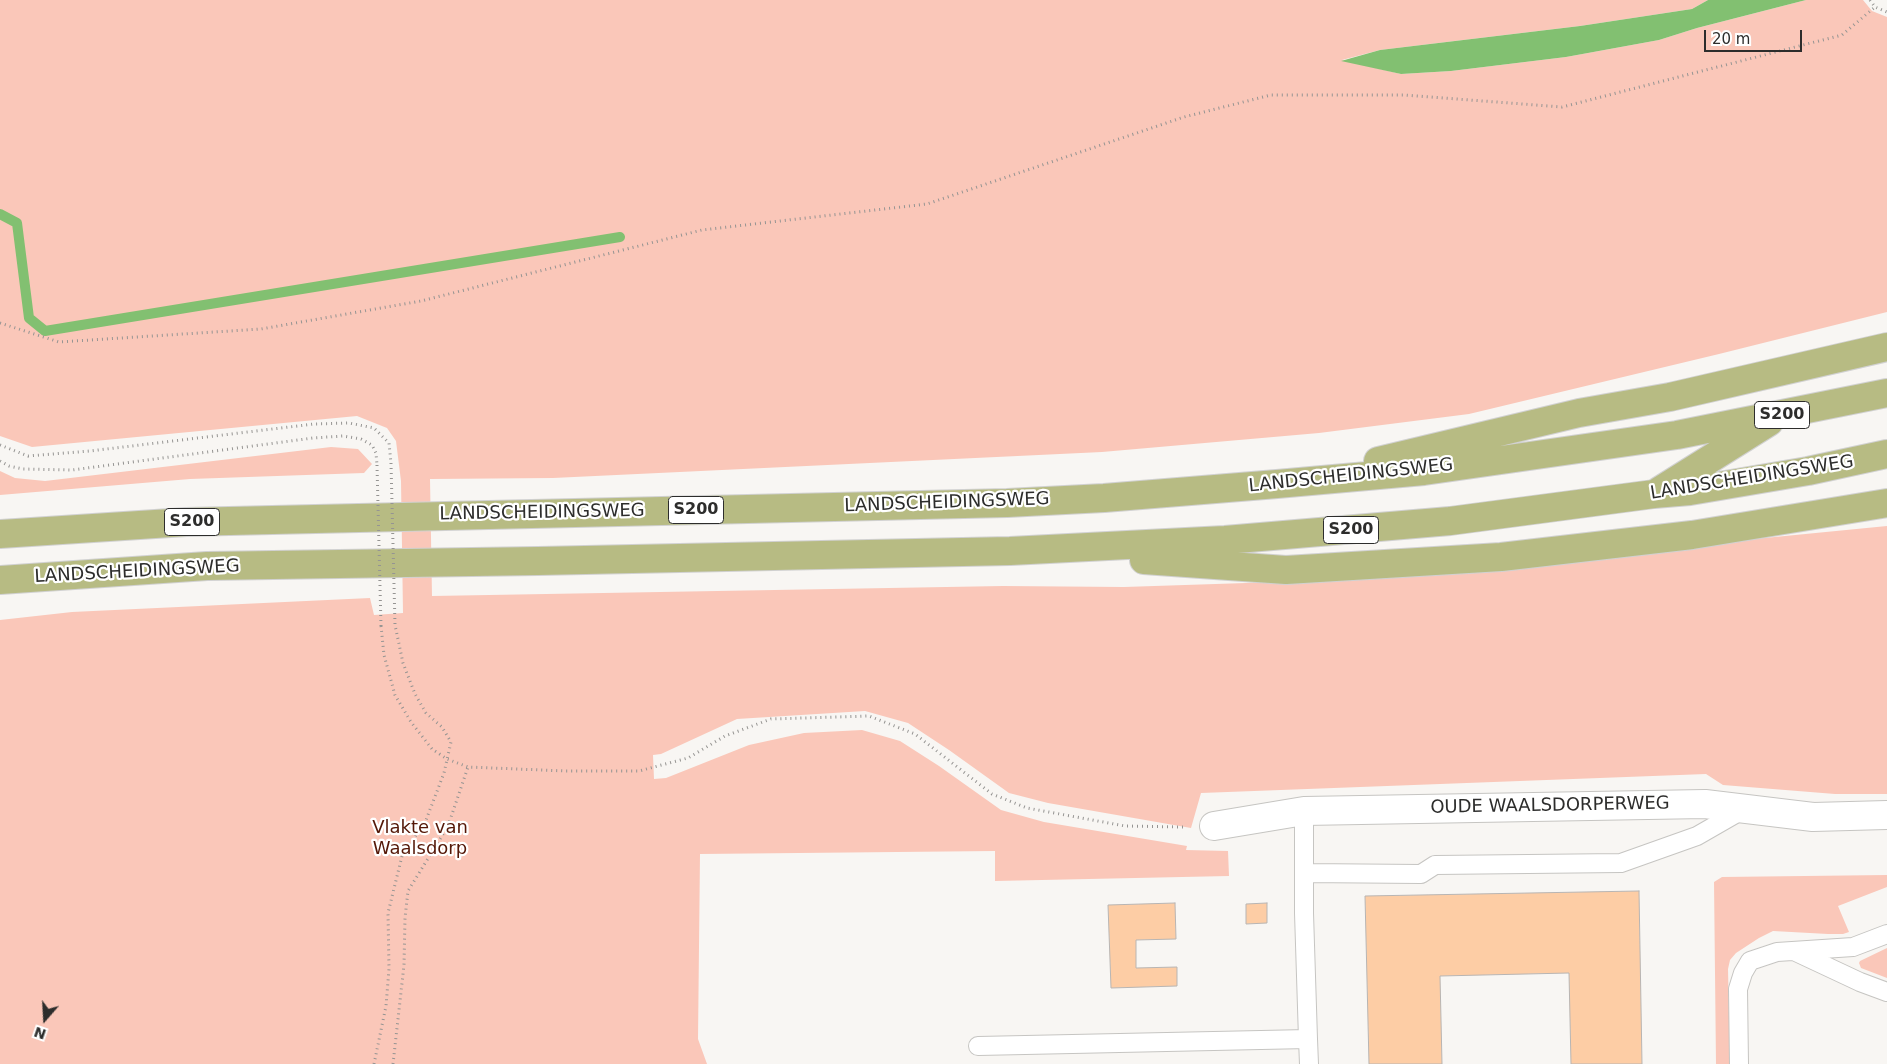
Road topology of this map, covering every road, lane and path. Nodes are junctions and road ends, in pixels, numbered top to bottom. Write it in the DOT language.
graph roads {
  1 [pos="1870,0"];
  2 [pos="1875,7"];
  3 [pos="1887,12"];
  4 [pos="0,323"];
  5 [pos="1887,347"];
  6 [pos="1887,393"];
  7 [pos="1781,415"];
  8 [pos="0,445"];
  9 [pos="1887,454"];
  10 [pos="0,461"];
  11 [pos="1276,484"];
  12 [pos="1654,494"];
  13 [pos="1887,503"];
  14 [pos="0,534"];
  15 [pos="1010,551"];
  16 [pos="0,580"];
  17 [pos="447,759"];
  18 [pos="468,767"];
  19 [pos="1745,809"];
  20 [pos="1304,811"];
  21 [pos="1887,815"];
  22 [pos="1214,826"];
  23 [pos="1304,872"];
  24 [pos="1887,934"];
  25 [pos="1794,951"];
  26 [pos="1887,992"];
  27 [pos="1308,1039"];
  28 [pos="978,1046"];
  29 [pos="374,1064"];
  30 [pos="393,1064"];
  31 [pos="1309,1064"];
  32 [pos="1739,1064"];
  1 -- 2 [label="path"];
  2 -- 3 [label="path"];
  2 -- 4 [label="path"];
  5 -- 11 [label="main road"];
  6 -- 7 [label="main road, LANDSCHEIDINGSWEG / S200"];
  7 -- 11 [label="main road, LANDSCHEIDINGSWEG / S200"];
  7 -- 12 [label="main road, S200"];
  8 -- 17 [label="path, bridge"];
  9 -- 12 [label="main road, LANDSCHEIDINGSWEG / S200"];
  10 -- 17 [label="path, bridge"];
  11 -- 14 [label="main road, LANDSCHEIDINGSWEG / S200"];
  12 -- 15 [label="main road, LANDSCHEIDINGSWEG / S200"];
  13 -- 15 [label="main road"];
  15 -- 16 [label="main road, LANDSCHEIDINGSWEG / S200"];
  17 -- 18 [label="path"];
  17 -- 29 [label="path"];
  18 -- 22 [label="path"];
  18 -- 30 [label="path"];
  19 -- 20 [label="street, OUDE WAALSDORPERWEG"];
  19 -- 21 [label="street, OUDE WAALSDORPERWEG"];
  19 -- 23 [label="lane"];
  20 -- 22 [label="street, OUDE WAALSDORPERWEG"];
  20 -- 23 [label="lane"];
  23 -- 27 [label="lane"];
  24 -- 25 [label="lane"];
  25 -- 26 [label="lane"];
  25 -- 32 [label="lane"];
  27 -- 28 [label="lane"];
  27 -- 31 [label="lane"];
}
